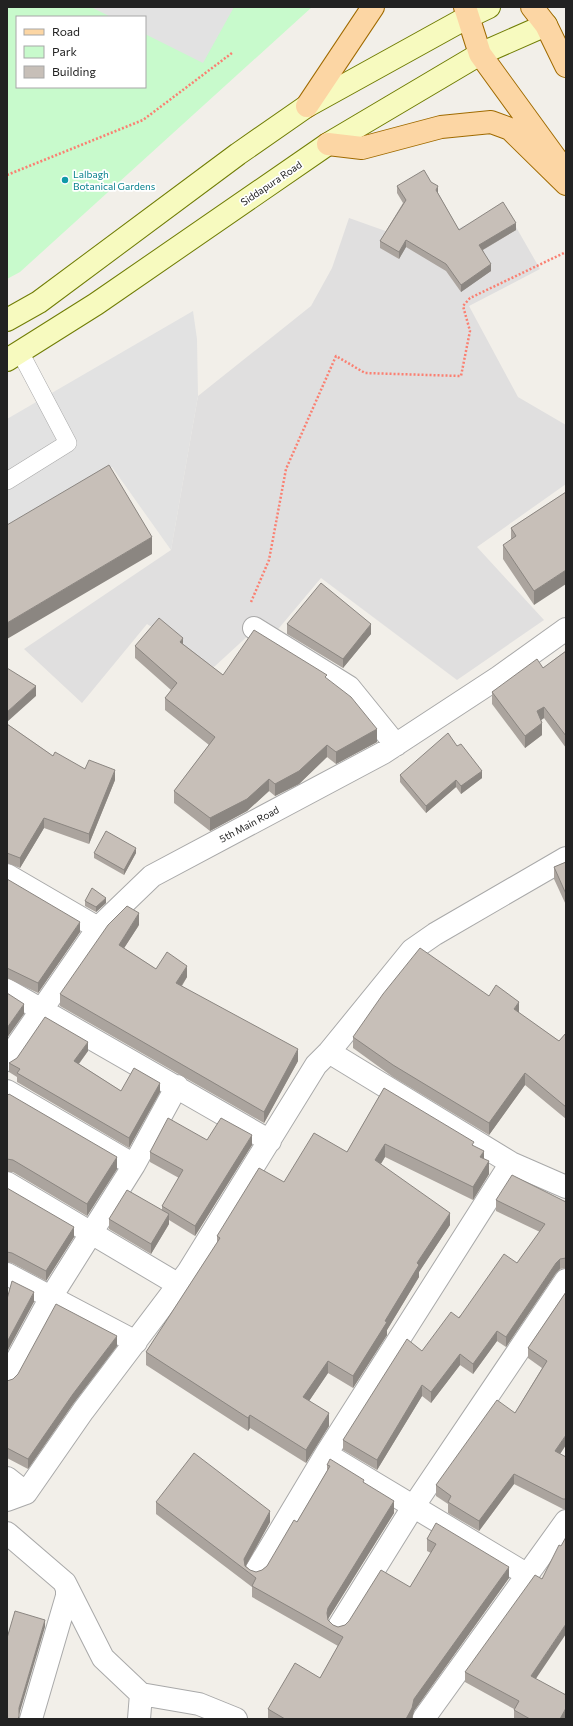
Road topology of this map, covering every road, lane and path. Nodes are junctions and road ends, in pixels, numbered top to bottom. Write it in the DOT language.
graph roads {
  1 [pos="373,7"];
  2 [pos="489,7"];
  3 [pos="532,7"];
  4 [pos="466,12"];
  5 [pos="546,25"];
  6 [pos="232,53"];
  7 [pos="480,54"];
  8 [pos="566,66"];
  9 [pos="307,106"];
  10 [pos="328,144"];
  11 [pos="566,172"];
  12 [pos="7,175"];
  13 [pos="566,184"];
  14 [pos="566,252"];
  15 [pos="7,320"];
  16 [pos="14,356"];
  17 [pos="7,481"];
  18 [pos="250,603"];
  19 [pos="254,628"];
  20 [pos="566,629"];
  21 [pos="396,745"];
  22 [pos="566,858"];
  23 [pos="7,875"];
  24 [pos="98,928"];
  25 [pos="7,990"];
  26 [pos="40,1010"];
  27 [pos="329,1052"];
  28 [pos="7,1060"];
  29 [pos="177,1086"];
  30 [pos="7,1090"];
  31 [pos="270,1141"];
  32 [pos="512,1163"];
  33 [pos="134,1165"];
  34 [pos="564,1181"];
  35 [pos="7,1183"];
  36 [pos="90,1234"];
  37 [pos="7,1274"];
  38 [pos="566,1280"];
  39 [pos="178,1285"];
  40 [pos="51,1297"];
  41 [pos="136,1342"];
  42 [pos="7,1378"];
  43 [pos="326,1454"];
  44 [pos="7,1478"];
  45 [pos="16,1497"];
  46 [pos="413,1507"];
  47 [pos="566,1521"];
  48 [pos="7,1533"];
  49 [pos="256,1571"];
  50 [pos="526,1574"];
  51 [pos="64,1582"];
  52 [pos="339,1626"];
  53 [pos="141,1694"];
  54 [pos="424,1718"];
  55 [pos="31,1719"];
  56 [pos="139,1719"];
  57 [pos="236,1719"];
  1 -- 9 [label="main road"];
  2 -- 4 [label="main road"];
  3 -- 5 [label="main road"];
  4 -- 7 [label="main road"];
  4 -- 9 [label="main road"];
  5 -- 7 [label="main road, Siddapura Road"];
  5 -- 8 [label="main road"];
  6 -- 12 [label="path"];
  7 -- 10 [label="main road, Siddapura Road"];
  7 -- 11 [label="main road"];
  9 -- 15 [label="main road"];
  10 -- 13 [label="main road"];
  10 -- 16 [label="main road, Siddapura Road"];
  14 -- 18 [label="path"];
  16 -- 17 [label="lane"];
  19 -- 21 [label="street"];
  20 -- 21 [label="street, 5th Main Road"];
  21 -- 24 [label="street, 5th Main Road"];
  22 -- 27 [label="street"];
  23 -- 24 [label="street"];
  24 -- 26 [label="street, 5th Main Road"];
  25 -- 26 [label="street"];
  26 -- 28 [label="street, 5th Main Road"];
  26 -- 29 [label="street"];
  27 -- 31 [label="street"];
  27 -- 32 [label="street"];
  29 -- 31 [label="street"];
  29 -- 33 [label="street"];
  30 -- 33 [label="street"];
  31 -- 39 [label="street"];
  32 -- 34 [label="street"];
  32 -- 43 [label="street"];
  33 -- 36 [label="street"];
  35 -- 36 [label="street"];
  36 -- 39 [label="street"];
  36 -- 40 [label="street"];
  37 -- 40 [label="street"];
  38 -- 46 [label="street"];
  39 -- 41 [label="street"];
  40 -- 41 [label="street"];
  40 -- 42 [label="street"];
  41 -- 45 [label="street"];
  43 -- 46 [label="street"];
  43 -- 49 [label="street"];
  44 -- 45 [label="street"];
  46 -- 50 [label="street"];
  46 -- 52 [label="street"];
  47 -- 50 [label="street"];
  48 -- 51 [label="street"];
  50 -- 54 [label="street"];
  51 -- 53 [label="street"];
  51 -- 55 [label="street"];
  53 -- 56 [label="street"];
  53 -- 57 [label="street"];
}
